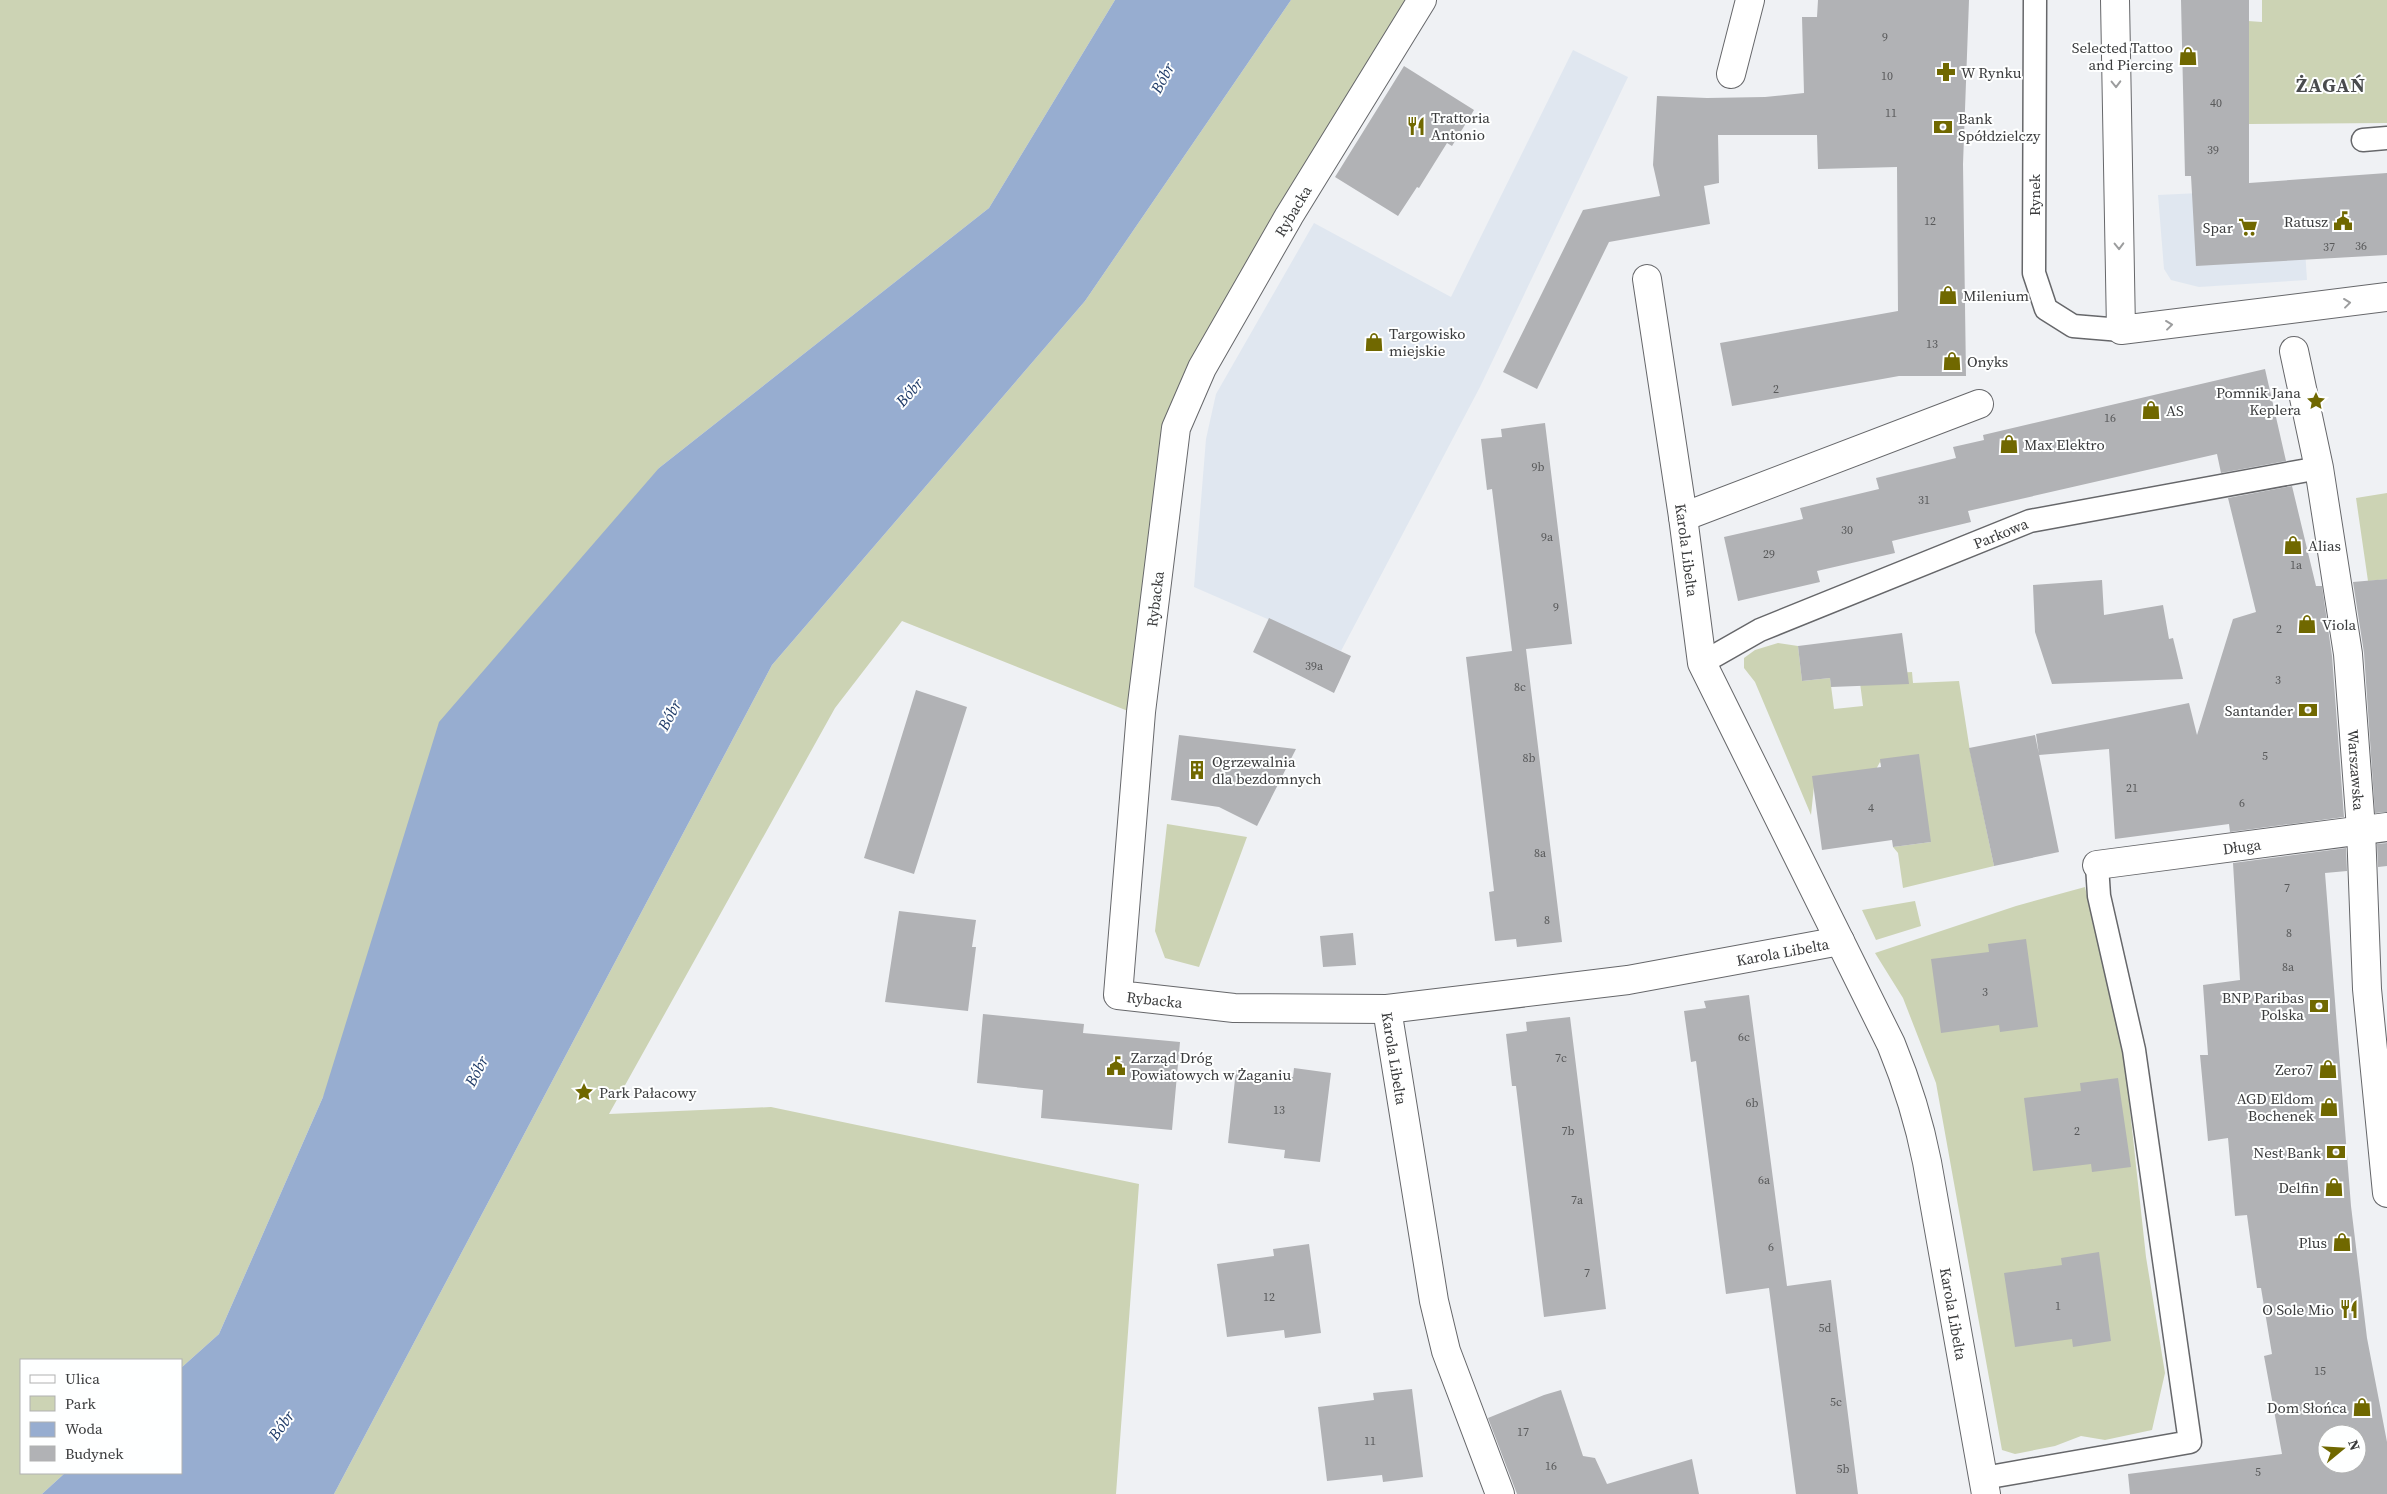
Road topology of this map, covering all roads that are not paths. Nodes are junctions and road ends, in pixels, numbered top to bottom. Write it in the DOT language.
graph roads {
  1 [pos="1422,0"];
  2 [pos="1750,0"];
  3 [pos="2035,0"];
  4 [pos="2115,0"];
  5 [pos="1731,74"];
  6 [pos="2387,138"];
  7 [pos="2363,140"];
  8 [pos="1647,278"];
  9 [pos="2387,297"];
  10 [pos="2121,330"];
  11 [pos="2294,351"];
  12 [pos="1979,404"];
  13 [pos="2319,468"];
  14 [pos="1683,517"];
  15 [pos="1702,662"];
  16 [pos="2374,828"];
  17 [pos="2097,865"];
  18 [pos="1840,941"];
  19 [pos="1387,1009"];
  20 [pos="2387,1193"];
  21 [pos="1985,1486"];
  22 [pos="1500,1494"];
  1 -- 19 [label="street, Rybacka"];
  2 -- 5 [label="street"];
  3 -- 10 [label="lane, Rynek"];
  4 -- 10 [label="street, one-way"];
  6 -- 7 [label="lane"];
  8 -- 14 [label="street, Karola Libelta"];
  10 -- 9 [label="street, Rynek, one-way"];
  11 -- 13 [label="street, Warszawska"];
  12 -- 14 [label="street"];
  13 -- 15 [label="lane, Parkowa"];
  13 -- 16 [label="street, Warszawska"];
  14 -- 15 [label="street, Karola Libelta"];
  15 -- 18 [label="street, Karola Libelta"];
  16 -- 17 [label="street, Długa"];
  16 -- 20 [label="street, Warszawska"];
  17 -- 21 [label="lane"];
  18 -- 19 [label="street, Karola Libelta"];
  18 -- 21 [label="street, Karola Libelta"];
  19 -- 22 [label="street, Karola Libelta"];
}
